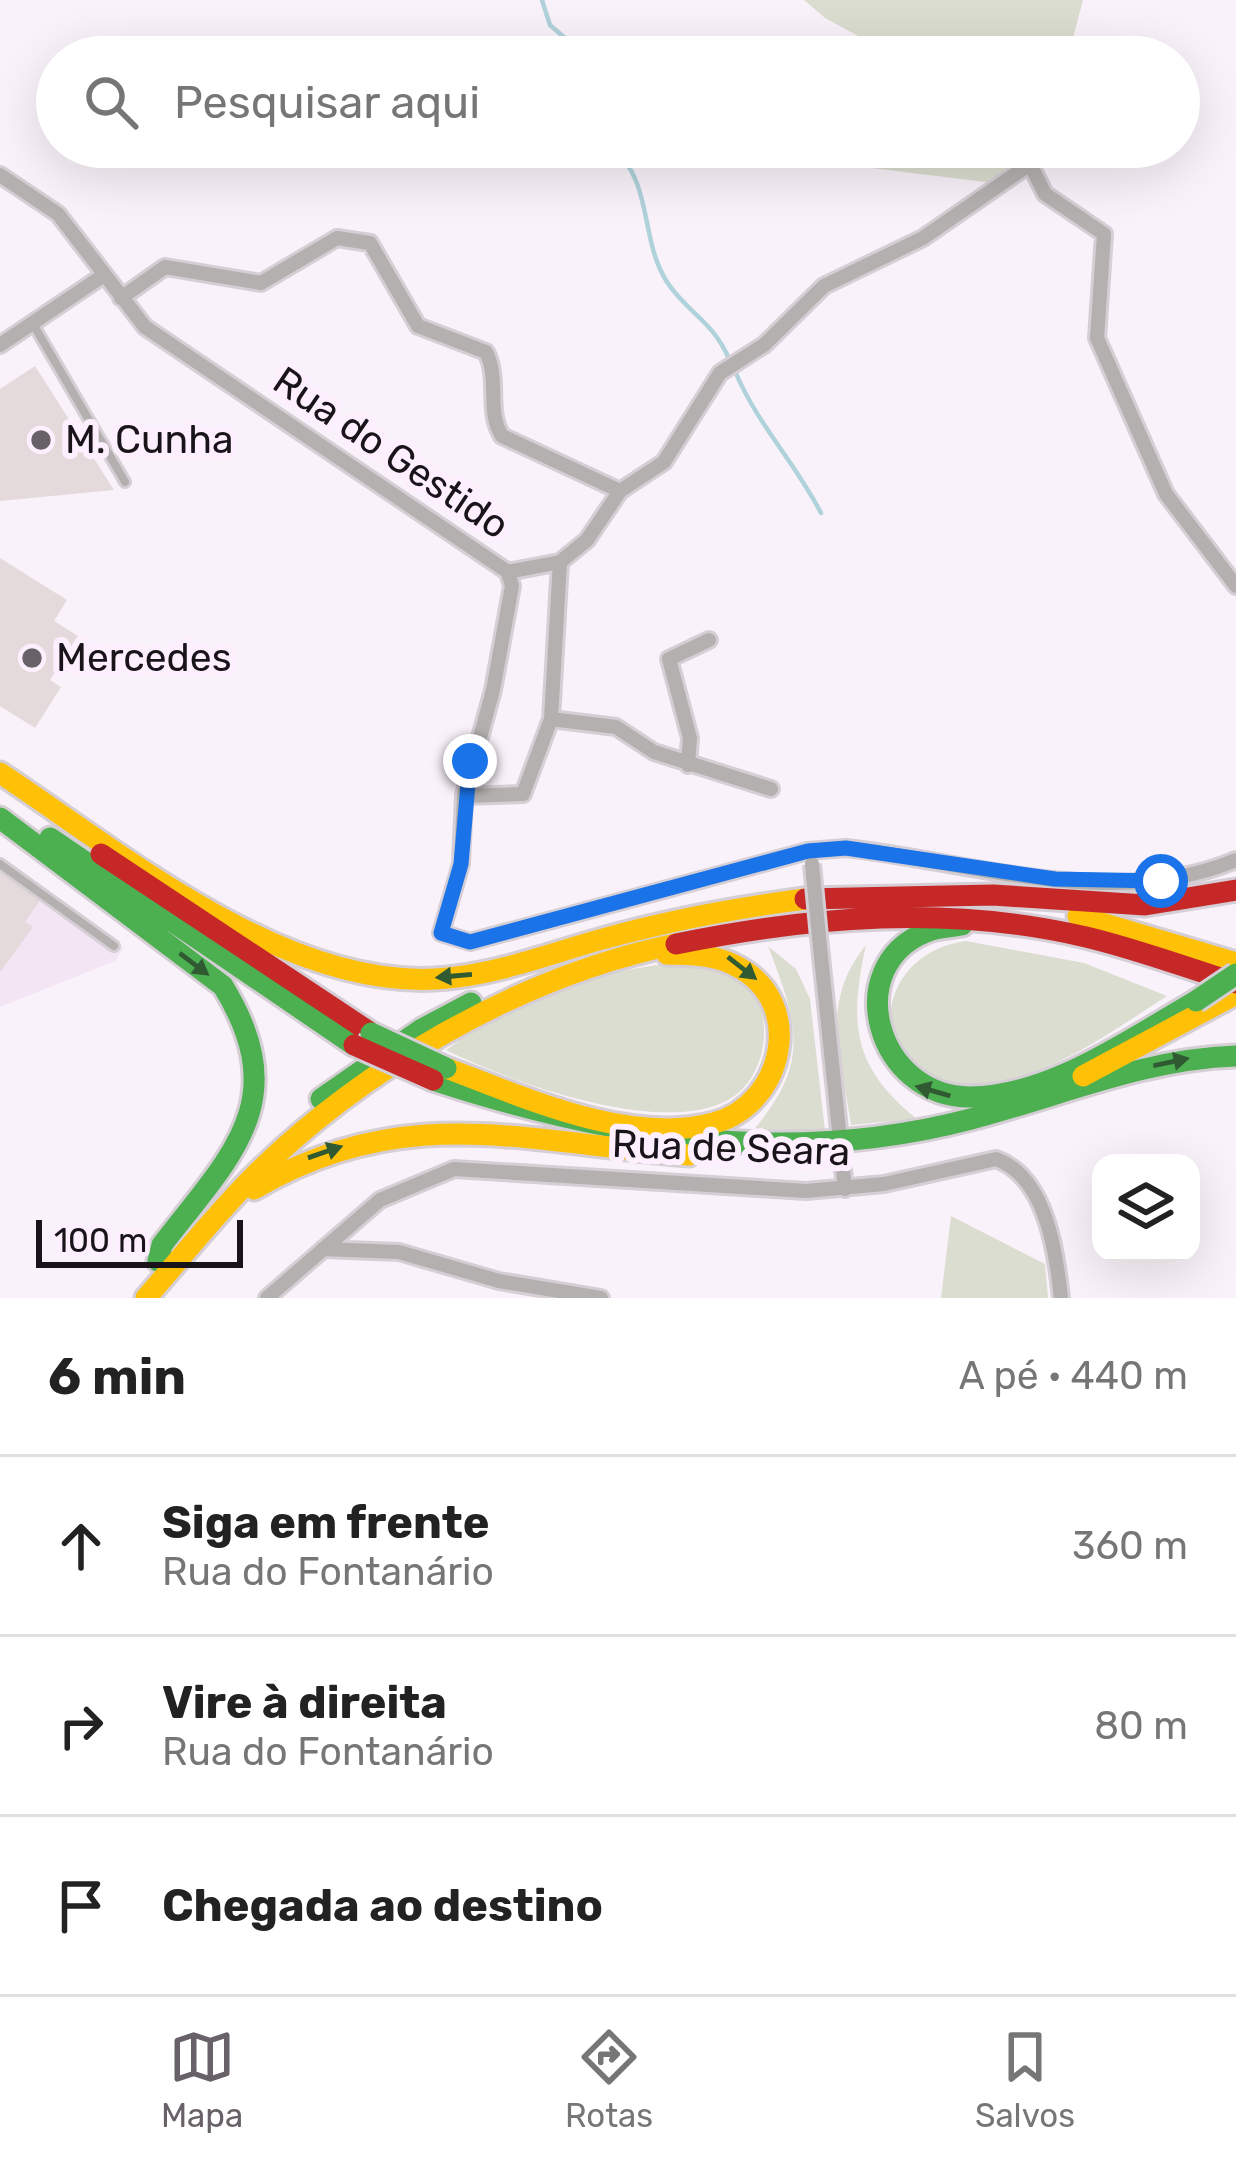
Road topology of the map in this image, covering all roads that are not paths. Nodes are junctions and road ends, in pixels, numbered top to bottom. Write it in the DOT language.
graph roads {
  1 [pos="1024,168"];
  2 [pos="1032,168"];
  3 [pos="0,175"];
  4 [pos="104,275"];
  5 [pos="121,298"];
  6 [pos="33,324"];
  7 [pos="0,345"];
  8 [pos="125,482"];
  9 [pos="620,491"];
  10 [pos="560,562"];
  11 [pos="508,572"];
  12 [pos="1236,586"];
  13 [pos="709,640"];
  14 [pos="551,719"];
  15 [pos="688,765"];
  16 [pos="0,773"];
  17 [pos="0,785"];
  18 [pos="771,789"];
  19 [pos="464,796"];
  20 [pos="0,804"];
  21 [pos="0,818"];
  22 [pos="810,857"];
  23 [pos="1236,860"];
  24 [pos="0,864"];
  25 [pos="1236,890"];
  26 [pos="978,897"];
  27 [pos="1018,923"];
  28 [pos="649,929"];
  29 [pos="114,946"];
  30 [pos="631,952"];
  31 [pos="1236,963"];
  32 [pos="1236,979"];
  33 [pos="1236,994"];
  34 [pos="1206,1004"];
  35 [pos="363,1039"];
  36 [pos="1236,1056"];
  37 [pos="439,1074"];
  38 [pos="1028,1102"];
  39 [pos="842,1144"];
  40 [pos="845,1189"];
  41 [pos="222,1206"];
  42 [pos="323,1249"];
  43 [pos="158,1261"];
  44 [pos="132,1298"];
  45 [pos="146,1298"];
  46 [pos="267,1298"];
  47 [pos="601,1298"];
  48 [pos="1061,1298"];
  1 -- 9 [label="street"];
  2 -- 12 [label="street"];
  3 -- 4 [label="street, Rua do Gestido"];
  4 -- 5 [label="street, Rua do Gestido"];
  4 -- 6 [label="street"];
  5 -- 9 [label="street"];
  5 -- 11 [label="street, Rua do Gestido"];
  6 -- 7 [label="street"];
  6 -- 8 [label="lane"];
  9 -- 10 [label="street"];
  10 -- 11 [label="street, Rua do Gestido"];
  10 -- 14 [label="street"];
  11 -- 19 [label="street"];
  13 -- 15 [label="street"];
  14 -- 15 [label="street"];
  14 -- 19 [label="street"];
  15 -- 18 [label="street"];
  28 -- 16 [label="main road, one-way"];
  17 -- 35 [label="main road"];
  19 -- 22 [label="street"];
  20 -- 35 [label="main road"];
  21 -- 43 [label="main road, one-way"];
  22 -- 23 [label="street"];
  22 -- 39 [label="street, bridge"];
  24 -- 29 [label="lane"];
  25 -- 26 [label="main road"];
  26 -- 28 [label="main road"];
  26 -- 31 [label="main road"];
  27 -- 30 [label="main road"];
  27 -- 32 [label="main road"];
  34 -- 27 [label="main road, one-way"];
  28 -- 43 [label="main road"];
  30 -- 37 [label="main road, one-way"];
  30 -- 41 [label="main road"];
  32 -- 34 [label="main road, bridge"];
  33 -- 34 [label="main road"];
  34 -- 38 [label="main road"];
  35 -- 37 [label="main road, bridge"];
  38 -- 36 [label="main road, one-way"];
  37 -- 39 [label="main road"];
  38 -- 39 [label="main road"];
  39 -- 40 [label="street"];
  41 -- 39 [label="main road, one-way"];
  40 -- 42 [label="street, Rua de Seara"];
  40 -- 48 [label="street, Rua de Seara"];
  41 -- 45 [label="main road"];
  42 -- 46 [label="street, Rua de Seara"];
  42 -- 47 [label="street"];
  43 -- 44 [label="main road"];
}
